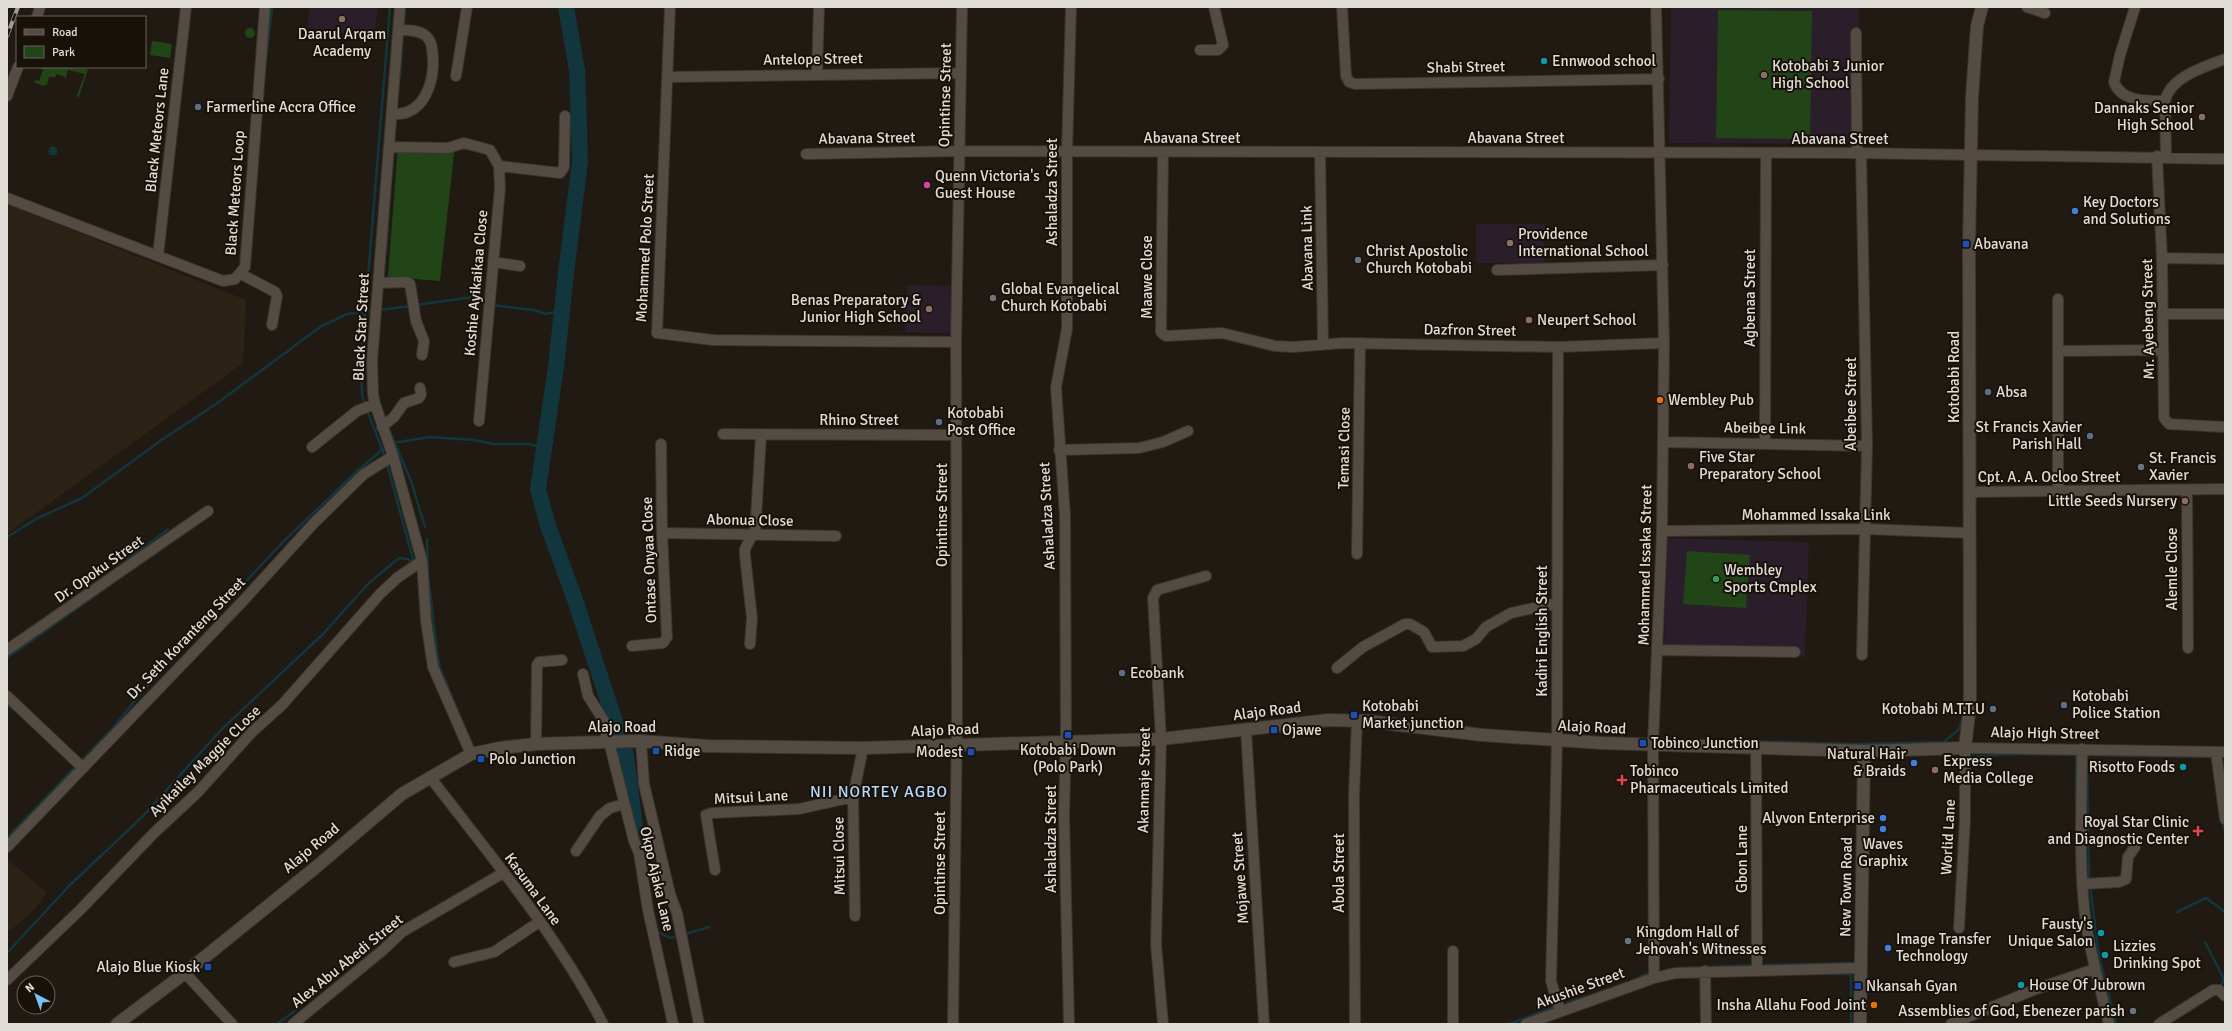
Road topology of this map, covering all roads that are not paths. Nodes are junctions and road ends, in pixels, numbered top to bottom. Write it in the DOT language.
graph roads {
  1 [pos="186,7"];
  2 [pos="265,7"];
  3 [pos="400,7"];
  4 [pos="670,7"];
  5 [pos="819,7"];
  6 [pos="962,7"];
  7 [pos="1071,7"];
  8 [pos="1214,7"];
  9 [pos="1342,7"];
  10 [pos="1656,7"];
  11 [pos="1982,7"];
  12 [pos="2027,7"];
  13 [pos="2135,7"];
  14 [pos="467,11"];
  15 [pos="2045,13"];
  16 [pos="399,30"];
  17 [pos="1856,32"];
  18 [pos="1200,50"];
  19 [pos="2225,59"];
  20 [pos="18,68"];
  21 [pos="959,73"];
  22 [pos="817,74"];
  23 [pos="456,76"];
  24 [pos="668,77"];
  25 [pos="1659,79"];
  26 [pos="7,96"];
  27 [pos="2165,101"];
  28 [pos="393,114"];
  29 [pos="565,116"];
  30 [pos="390,148"];
  31 [pos="959,151"];
  32 [pos="1067,152"];
  33 [pos="1163,153"];
  34 [pos="1320,153"];
  35 [pos="1659,153"];
  36 [pos="1859,153"];
  37 [pos="806,154"];
  38 [pos="1766,154"];
  39 [pos="1972,155"];
  40 [pos="2162,157"];
  41 [pos="2225,159"];
  42 [pos="499,166"];
  43 [pos="7,198"];
  44 [pos="158,256"];
  45 [pos="2162,258"];
  46 [pos="2225,259"];
  47 [pos="493,262"];
  48 [pos="1663,265"];
  49 [pos="520,266"];
  50 [pos="1497,270"];
  51 [pos="241,274"];
  52 [pos="378,283"];
  53 [pos="2058,299"];
  54 [pos="2164,314"];
  55 [pos="2225,314"];
  56 [pos="272,325"];
  57 [pos="956,342"];
  58 [pos="1323,343"];
  59 [pos="1360,343"];
  60 [pos="1664,343"];
  61 [pos="1558,347"];
  62 [pos="2162,350"];
  63 [pos="2059,351"];
  64 [pos="422,355"];
  65 [pos="420,388"];
  66 [pos="375,404"];
  67 [pos="479,421"];
  68 [pos="382,427"];
  69 [pos="2225,427"];
  70 [pos="1188,431"];
  71 [pos="723,434"];
  72 [pos="761,435"];
  73 [pos="957,435"];
  74 [pos="1663,442"];
  75 [pos="1765,443"];
  76 [pos="661,444"];
  77 [pos="1867,446"];
  78 [pos="312,447"];
  79 [pos="1059,450"];
  80 [pos="393,456"];
  81 [pos="2225,489"];
  82 [pos="2187,490"];
  83 [pos="1969,492"];
  84 [pos="2058,492"];
  85 [pos="208,510"];
  86 [pos="1864,529"];
  87 [pos="1662,531"];
  88 [pos="662,533"];
  89 [pos="1970,533"];
  90 [pos="753,535"];
  91 [pos="836,536"];
  92 [pos="1357,554"];
  93 [pos="422,561"];
  94 [pos="1206,576"];
  95 [pos="1557,603"];
  96 [pos="750,644"];
  97 [pos="632,646"];
  98 [pos="2188,648"];
  99 [pos="7,650"];
  100 [pos="1658,650"];
  101 [pos="1795,652"];
  102 [pos="1862,655"];
  103 [pos="562,660"];
  104 [pos="1336,668"];
  105 [pos="583,674"];
  106 [pos="7,696"];
  107 [pos="1357,721"];
  108 [pos="1246,730"];
  109 [pos="1161,739"];
  110 [pos="640,741"];
  111 [pos="1066,741"];
  112 [pos="1557,741"];
  113 [pos="609,742"];
  114 [pos="536,744"];
  115 [pos="1653,745"];
  116 [pos="955,746"];
  117 [pos="863,748"];
  118 [pos="1756,748"];
  119 [pos="1965,748"];
  120 [pos="2082,749"];
  121 [pos="1864,751"];
  122 [pos="2221,752"];
  123 [pos="471,754"];
  124 [pos="83,768"];
  125 [pos="430,777"];
  126 [pos="853,797"];
  127 [pos="624,804"];
  128 [pos="2225,819"];
  129 [pos="7,847"];
  130 [pos="2135,848"];
  131 [pos="576,851"];
  132 [pos="716,870"];
  133 [pos="503,873"];
  134 [pos="2082,884"];
  135 [pos="855,916"];
  136 [pos="539,922"];
  137 [pos="1959,928"];
  138 [pos="1453,952"];
  139 [pos="454,962"];
  140 [pos="1860,968"];
  141 [pos="2095,968"];
  142 [pos="1757,970"];
  143 [pos="1705,971"];
  144 [pos="185,973"];
  145 [pos="1654,978"];
  146 [pos="7,980"];
  147 [pos="2225,996"];
  148 [pos="1560,1011"];
  149 [pos="117,1024"];
  150 [pos="232,1024"];
  151 [pos="293,1024"];
  152 [pos="603,1024"];
  153 [pos="673,1024"];
  154 [pos="700,1024"];
  155 [pos="953,1024"];
  156 [pos="1069,1024"];
  157 [pos="1163,1024"];
  158 [pos="1264,1024"];
  159 [pos="1355,1024"];
  160 [pos="1453,1024"];
  161 [pos="1526,1024"];
  162 [pos="1706,1024"];
  163 [pos="1860,1024"];
  164 [pos="1951,1024"];
  165 [pos="2109,1024"];
  166 [pos="2159,1024"];
  1 -- 44 [label="street, Black Meteors Lane"];
  2 -- 51 [label="street, Black Meteors Loop"];
  3 -- 16 [label="street, Black Star Street"];
  4 -- 24 [label="street, Mohammed Polo Street"];
  5 -- 22 [label="street"];
  6 -- 21 [label="street, Opintinse Street"];
  7 -- 32 [label="street, Ashaladza Street"];
  8 -- 18 [label="street"];
  9 -- 25 [label="street, Shabi Street"];
  10 -- 25 [label="street, Mohammed Issaka Street"];
  11 -- 39 [label="street, Kotobabi Road"];
  12 -- 15 [label="street"];
  13 -- 27 [label="street"];
  14 -- 23 [label="street"];
  16 -- 28 [label="street, Black Star Street"];
  16 -- 28 [label="street"];
  17 -- 36 [label="street, Abeibee Street"];
  19 -- 27 [label="street"];
  20 -- 26 [label="street"];
  21 -- 22 [label="street, Antelope Street"];
  21 -- 31 [label="street, Opintinse Street"];
  22 -- 24 [label="street, Antelope Street"];
  24 -- 57 [label="street, Mohammed Polo Street"];
  25 -- 35 [label="street, Mohammed Issaka Street"];
  27 -- 40 [label="street, Mr. Ayebeng Street"];
  28 -- 30 [label="street, Black Star Street"];
  29 -- 42 [label="street"];
  30 -- 42 [label="street, Koshie Ayikaikaa Close"];
  30 -- 52 [label="street, Black Star Street"];
  31 -- 32 [label="street, Abavana Street"];
  31 -- 37 [label="street, Abavana Street"];
  31 -- 57 [label="street, Opintinse Street"];
  32 -- 33 [label="street, Abavana Street"];
  32 -- 79 [label="street, Ashaladza Street"];
  33 -- 34 [label="street, Abavana Street"];
  33 -- 58 [label="street, Maawe Close"];
  34 -- 35 [label="street, Abavana Street"];
  34 -- 58 [label="street, Abavana Link"];
  35 -- 38 [label="street, Abavana Street"];
  35 -- 48 [label="street, Mohammed Issaka Street"];
  36 -- 38 [label="street, Abavana Street"];
  36 -- 39 [label="street, Abavana Street"];
  36 -- 77 [label="street, Abeibee Street"];
  38 -- 75 [label="street, Agbenaa Street"];
  39 -- 40 [label="street, Abavana Street"];
  39 -- 83 [label="street, Kotobabi Road"];
  40 -- 41 [label="street, Abavana Street"];
  40 -- 45 [label="street, Mr. Ayebeng Street"];
  42 -- 47 [label="street, Koshie Ayikaikaa Close"];
  43 -- 44 [label="street, Black Meteors Loop"];
  44 -- 51 [label="street, Black Meteors Loop"];
  45 -- 46 [label="street"];
  45 -- 54 [label="street, Mr. Ayebeng Street"];
  47 -- 49 [label="street"];
  47 -- 67 [label="street, Koshie Ayikaikaa Close"];
  48 -- 50 [label="street"];
  48 -- 60 [label="street, Mohammed Issaka Street"];
  51 -- 56 [label="street"];
  52 -- 64 [label="street"];
  52 -- 66 [label="street, Black Star Street"];
  53 -- 63 [label="street"];
  54 -- 55 [label="street"];
  54 -- 62 [label="street, Mr. Ayebeng Street"];
  57 -- 73 [label="street, Opintinse Street"];
  58 -- 59 [label="street, Dazfron Street"];
  59 -- 61 [label="street, Dazfron Street"];
  59 -- 92 [label="street, Temasi Close"];
  60 -- 61 [label="street, Dazfron Street"];
  60 -- 74 [label="street, Mohammed Issaka Street"];
  61 -- 95 [label="street, Kadiri English Street"];
  62 -- 63 [label="street"];
  62 -- 69 [label="street, Mr. Ayebeng Street"];
  63 -- 84 [label="street"];
  65 -- 68 [label="street"];
  66 -- 68 [label="street, Black Star Street"];
  66 -- 78 [label="street"];
  68 -- 80 [label="street, Black Star Street"];
  70 -- 79 [label="street"];
  71 -- 72 [label="street, Rhino Street"];
  72 -- 73 [label="street, Rhino Street"];
  72 -- 90 [label="street"];
  73 -- 116 [label="street, Opintinse Street"];
  74 -- 75 [label="street, Abeibee Link"];
  74 -- 87 [label="street, Mohammed Issaka Street"];
  75 -- 77 [label="street, Abeibee Link"];
  76 -- 88 [label="street, Ontase Onyaa Close"];
  77 -- 86 [label="street, Abeibee Street"];
  79 -- 111 [label="street, Ashaladza Street"];
  80 -- 93 [label="street, Black Star Street"];
  80 -- 124 [label="street, Dr. Seth Koranteng Street"];
  81 -- 82 [label="street, Cpt. A. A. Ocloo Street"];
  82 -- 84 [label="street, Cpt. A. A. Ocloo Street"];
  82 -- 98 [label="street, Alemle Close"];
  83 -- 84 [label="street, Cpt. A. A. Ocloo Street"];
  83 -- 89 [label="street, Kotobabi Road"];
  85 -- 99 [label="street, Dr. Opoku Street"];
  86 -- 87 [label="street, Mohammed Issaka Link"];
  86 -- 89 [label="street, Mohammed Issaka Link"];
  86 -- 102 [label="street, Abeibee Street"];
  87 -- 100 [label="street, Mohammed Issaka Street"];
  88 -- 90 [label="street, Abonua Close"];
  88 -- 97 [label="street, Ontase Onyaa Close"];
  89 -- 119 [label="street, Kotobabi Road"];
  90 -- 91 [label="street, Abonua Close"];
  90 -- 96 [label="street"];
  93 -- 123 [label="street, Black Star Street"];
  93 -- 146 [label="street, Ayikailey Maggie CLose"];
  94 -- 109 [label="street, Akanmaje Street"];
  95 -- 104 [label="street"];
  95 -- 112 [label="street, Kadiri English Street"];
  100 -- 101 [label="street"];
  100 -- 115 [label="street, Mohammed Issaka Street"];
  103 -- 114 [label="street"];
  105 -- 113 [label="street, Okpo Ajaka Lane"];
  106 -- 124 [label="street"];
  107 -- 108 [label="street, Alajo Road"];
  107 -- 112 [label="street, Alajo Road"];
  107 -- 159 [label="street, Abola Street"];
  108 -- 109 [label="street, Alajo Road"];
  108 -- 158 [label="street, Mojawe Street"];
  109 -- 111 [label="street, Alajo Road"];
  109 -- 157 [label="street, Akanmaje Street"];
  110 -- 113 [label="street, Alajo Road"];
  110 -- 117 [label="street, Alajo Road"];
  110 -- 154 [label="street"];
  111 -- 116 [label="street, Alajo Road"];
  111 -- 156 [label="street, Ashaladza Street"];
  112 -- 115 [label="street, Alajo Road"];
  112 -- 148 [label="street, Kadiri English Street"];
  113 -- 114 [label="street, Alajo Road"];
  113 -- 127 [label="street, Okpo Ajaka Lane"];
  114 -- 123 [label="street, Alajo Road"];
  115 -- 118 [label="street, Alajo Road"];
  115 -- 145 [label="street, Mohammed Issaka Street"];
  116 -- 117 [label="street, Alajo Road"];
  116 -- 155 [label="street, Opintinse Street"];
  117 -- 126 [label="street, Mitsui Close"];
  118 -- 121 [label="street, Alajo Road"];
  118 -- 142 [label="street, Gbon Lane"];
  119 -- 120 [label="street, Alajo High Street"];
  119 -- 121 [label="street, Alajo High Street"];
  119 -- 137 [label="street, Worlid Lane"];
  120 -- 122 [label="street, Alajo High Street"];
  120 -- 134 [label="street"];
  121 -- 140 [label="street, New Town Road"];
  122 -- 128 [label="street"];
  123 -- 125 [label="street, Alajo Road"];
  124 -- 129 [label="street, Dr. Seth Koranteng Street"];
  125 -- 133 [label="street, Kasuma Lane"];
  125 -- 144 [label="street, Alajo Road"];
  126 -- 132 [label="street, Mitsui Lane"];
  126 -- 135 [label="street, Mitsui Close"];
  127 -- 131 [label="street"];
  127 -- 153 [label="street, Okpo Ajaka Lane"];
  130 -- 134 [label="street"];
  133 -- 136 [label="street, Kasuma Lane"];
  133 -- 151 [label="street, Alex Abu Abedi Street"];
  134 -- 141 [label="street"];
  136 -- 139 [label="street"];
  136 -- 152 [label="street, Kasuma Lane"];
  138 -- 160 [label="street"];
  140 -- 142 [label="street, Akushie Street"];
  140 -- 163 [label="street, New Town Road"];
  141 -- 164 [label="street"];
  141 -- 165 [label="street"];
  142 -- 143 [label="street, Akushie Street"];
  143 -- 145 [label="street, Akushie Street"];
  143 -- 162 [label="street"];
  144 -- 149 [label="street, Alajo Road"];
  144 -- 150 [label="street"];
  145 -- 148 [label="street, Akushie Street"];
  147 -- 166 [label="street"];
  148 -- 161 [label="street, Akushie Street"];
}
